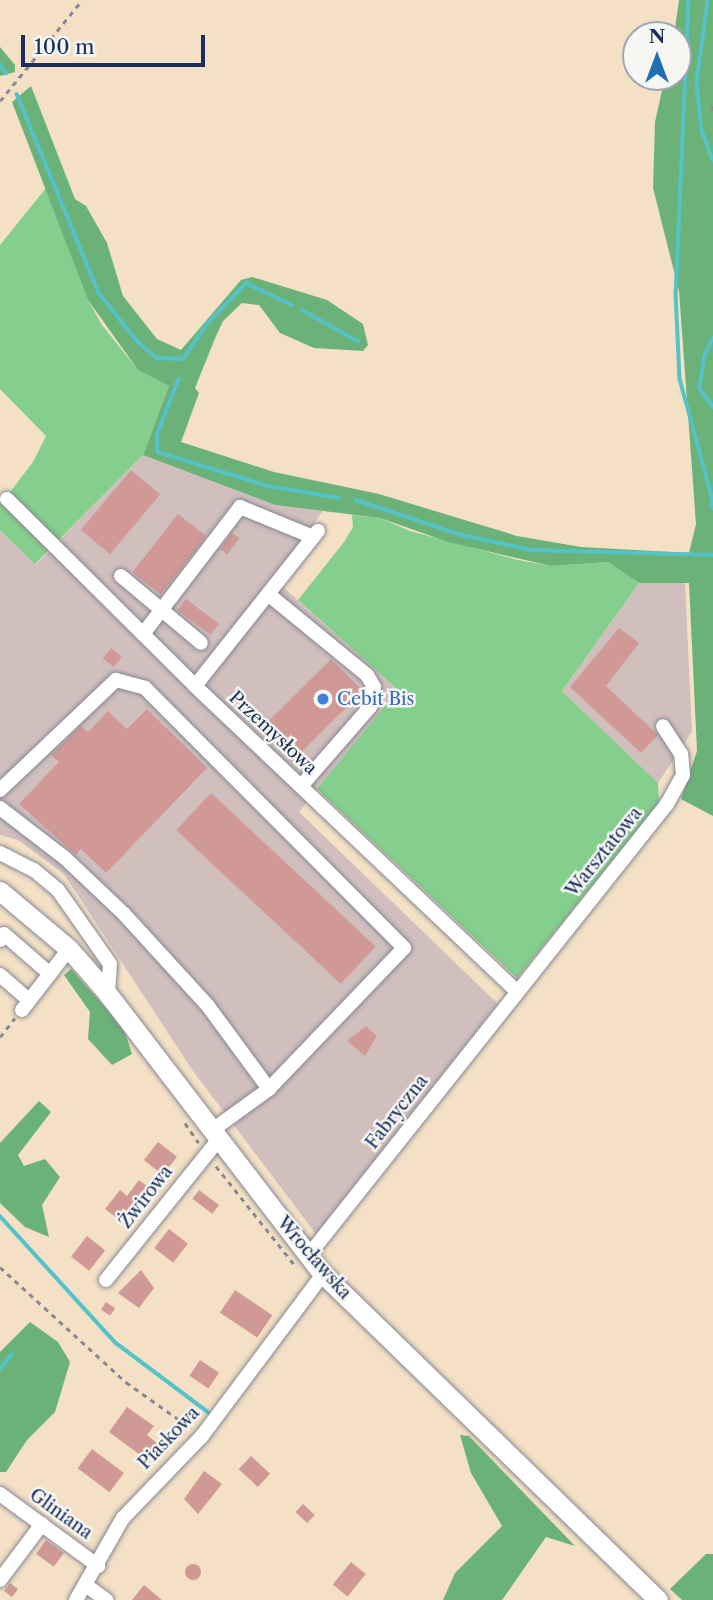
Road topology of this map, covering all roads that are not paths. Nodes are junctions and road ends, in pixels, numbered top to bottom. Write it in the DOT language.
graph roads {
  1 [pos="7,499"];
  2 [pos="121,576"];
  3 [pos="268,594"];
  4 [pos="162,608"];
  5 [pos="143,634"];
  6 [pos="201,643"];
  7 [pos="195,686"];
  8 [pos="663,726"];
  9 [pos="302,786"];
  10 [pos="0,790"];
  11 [pos="0,808"];
  12 [pos="0,853"];
  13 [pos="0,891"];
  14 [pos="0,940"];
  15 [pos="69,949"];
  16 [pos="50,974"];
  17 [pos="0,975"];
  18 [pos="516,991"];
  19 [pos="108,994"];
  20 [pos="269,1089"];
  21 [pos="215,1136"];
  22 [pos="308,1256"];
  23 [pos="323,1273"];
  24 [pos="106,1280"];
  25 [pos="0,1494"];
  26 [pos="42,1524"];
  27 [pos="98,1566"];
  28 [pos="0,1580"];
  29 [pos="87,1586"];
  30 [pos="76,1600"];
  31 [pos="106,1600"];
  32 [pos="658,1600"];
  1 -- 5 [label="street, Przemysłowa"];
  2 -- 4 [label="street"];
  3 -- 4 [label="street"];
  3 -- 7 [label="street"];
  3 -- 9 [label="street"];
  4 -- 5 [label="street"];
  4 -- 6 [label="street"];
  5 -- 7 [label="street, Przemysłowa"];
  7 -- 9 [label="street, Przemysłowa"];
  8 -- 18 [label="street, Warsztatowa"];
  9 -- 18 [label="street, Przemysłowa"];
  10 -- 20 [label="street, Żwirowa"];
  11 -- 20 [label="street"];
  12 -- 19 [label="street"];
  13 -- 15 [label="main road, Wrocławska"];
  14 -- 16 [label="street"];
  15 -- 16 [label="street"];
  15 -- 19 [label="main road, Wrocławska"];
  16 -- 17 [label="street"];
  18 -- 22 [label="street, Fabryczna"];
  19 -- 21 [label="main road, Wrocławska"];
  20 -- 21 [label="street, Żwirowa"];
  21 -- 22 [label="main road, Wrocławska"];
  21 -- 24 [label="street, Żwirowa"];
  22 -- 23 [label="main road, Wrocławska"];
  23 -- 27 [label="street, Piaskowa"];
  23 -- 32 [label="main road, Wrocławska"];
  25 -- 26 [label="street, Gliniana"];
  26 -- 27 [label="street, Gliniana"];
  26 -- 28 [label="street"];
  27 -- 29 [label="street, Piaskowa"];
  29 -- 30 [label="street, Piaskowa"];
  29 -- 31 [label="street"];
}
